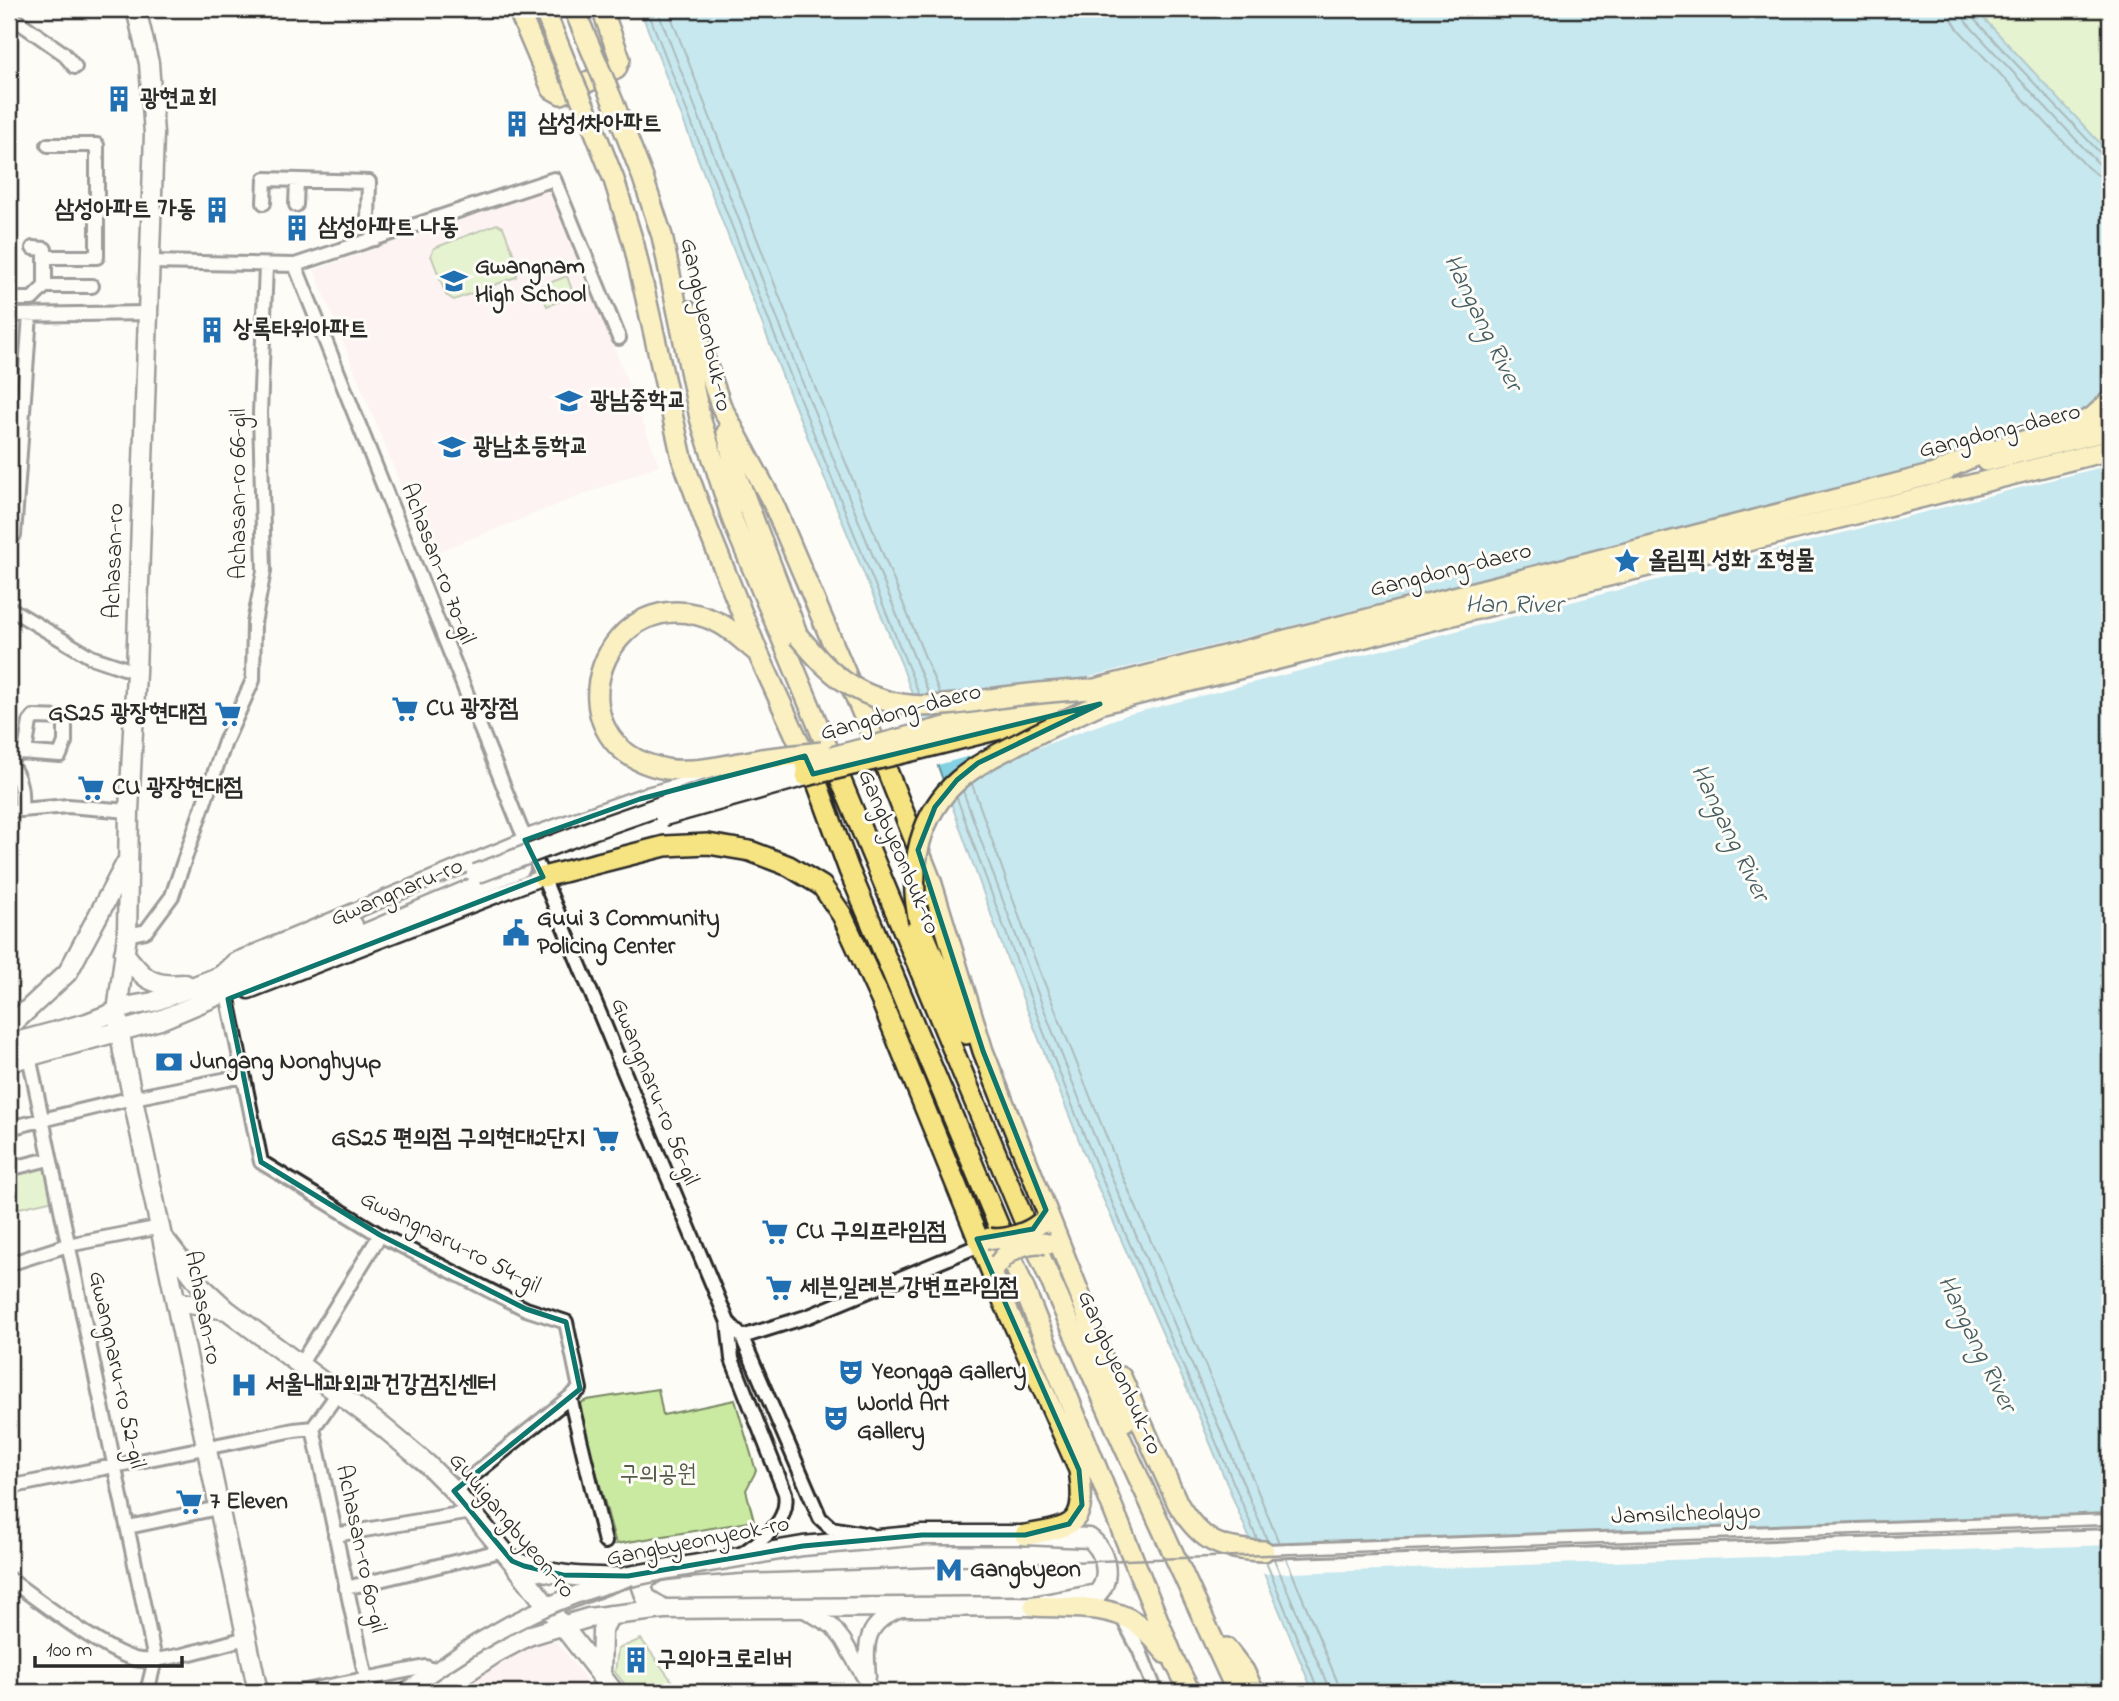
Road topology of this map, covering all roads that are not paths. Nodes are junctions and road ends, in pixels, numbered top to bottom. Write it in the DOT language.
graph roads {
  1 [pos="136,9"];
  2 [pos="518,9"];
  3 [pos="544,9"];
  4 [pos="574,9"];
  5 [pos="602,9"];
  6 [pos="9,15"];
  7 [pos="75,67"];
  8 [pos="48,145"];
  9 [pos="297,180"];
  10 [pos="264,203"];
  11 [pos="296,205"];
  12 [pos="662,236"];
  13 [pos="374,239"];
  14 [pos="33,248"];
  15 [pos="45,257"];
  16 [pos="150,262"];
  17 [pos="295,265"];
  18 [pos="266,266"];
  19 [pos="45,286"];
  20 [pos="92,286"];
  21 [pos="9,299"];
  22 [pos="149,313"];
  23 [pos="30,315"];
  24 [pos="9,316"];
  25 [pos="618,338"];
  26 [pos="2110,401"];
  27 [pos="721,406"];
  28 [pos="2110,429"];
  29 [pos="2110,450"];
  30 [pos="1932,475"];
  31 [pos="14,535"];
  32 [pos="9,608"];
  33 [pos="758,653"];
  34 [pos="136,672"];
  35 [pos="1095,696"];
  36 [pos="858,748"];
  37 [pos="25,752"];
  38 [pos="822,752"];
  39 [pos="9,762"];
  40 [pos="765,762"];
  41 [pos="805,770"];
  42 [pos="15,811"];
  43 [pos="129,811"];
  44 [pos="525,840"];
  45 [pos="130,857"];
  46 [pos="849,870"];
  47 [pos="543,877"];
  48 [pos="127,935"];
  49 [pos="124,953"];
  50 [pos="216,977"];
  51 [pos="201,991"];
  52 [pos="228,999"];
  53 [pos="881,1000"];
  54 [pos="118,1004"];
  55 [pos="178,1013"];
  56 [pos="9,1027"];
  57 [pos="119,1032"];
  58 [pos="9,1044"];
  59 [pos="29,1056"];
  60 [pos="9,1062"];
  61 [pos="243,1076"];
  62 [pos="133,1098"];
  63 [pos="41,1119"];
  64 [pos="9,1128"];
  65 [pos="49,1159"];
  66 [pos="1026,1162"];
  67 [pos="9,1169"];
  68 [pos="1043,1216"];
  69 [pos="162,1232"];
  70 [pos="380,1235"];
  71 [pos="981,1237"];
  72 [pos="68,1244"];
  73 [pos="1065,1256"];
  74 [pos="9,1264"];
  75 [pos="997,1270"];
  76 [pos="1080,1295"];
  77 [pos="177,1302"];
  78 [pos="227,1310"];
  79 [pos="728,1322"];
  80 [pos="742,1337"];
  81 [pos="300,1365"];
  82 [pos="338,1393"];
  83 [pos="570,1397"];
  84 [pos="313,1428"];
  85 [pos="205,1447"];
  86 [pos="115,1465"];
  87 [pos="1079,1470"];
  88 [pos="9,1487"];
  89 [pos="1146,1489"];
  90 [pos="454,1492"];
  91 [pos="1109,1496"];
  92 [pos="218,1508"];
  93 [pos="471,1511"];
  94 [pos="2110,1521"];
  95 [pos="128,1527"];
  96 [pos="335,1535"];
  97 [pos="1025,1535"];
  98 [pos="891,1538"];
  99 [pos="604,1542"];
  100 [pos="1264,1551"];
  101 [pos="508,1555"];
  102 [pos="737,1558"];
  103 [pos="656,1572"];
  104 [pos="628,1576"];
  105 [pos="9,1579"];
  106 [pos="346,1588"];
  107 [pos="596,1589"];
  108 [pos="908,1606"];
  109 [pos="1034,1606"];
  110 [pos="548,1607"];
  111 [pos="800,1607"];
  112 [pos="664,1609"];
  113 [pos="1121,1615"];
  114 [pos="605,1616"];
  115 [pos="1207,1622"];
  116 [pos="561,1625"];
  117 [pos="246,1638"];
  118 [pos="155,1660"];
  119 [pos="1175,1662"];
  120 [pos="436,1671"];
  121 [pos="601,1677"];
  122 [pos="366,1679"];
  123 [pos="871,1687"];
  124 [pos="147,1692"];
  125 [pos="258,1692"];
  126 [pos="300,1692"];
  127 [pos="408,1692"];
  128 [pos="438,1692"];
  129 [pos="614,1692"];
  130 [pos="1156,1692"];
  131 [pos="1190,1692"];
  132 [pos="1237,1692"];
  133 [pos="1254,1692"];
  1 -- 16 [label="main road, Achasan-ro"];
  2 -- 5 [label="main road"];
  3 -- 33 [label="main road, Gangbyeonbuk-ro, bridge"];
  4 -- 12 [label="main road, Gangbyeonbuk-ro, bridge"];
  6 -- 7 [label="street"];
  8 -- 15 [label="street"];
  9 -- 10 [label="street"];
  9 -- 11 [label="street"];
  9 -- 13 [label="street"];
  12 -- 27 [label="main road"];
  12 -- 89 [label="main road, Gangbyeonbuk-ro"];
  13 -- 17 [label="street"];
  13 -- 25 [label="street"];
  14 -- 15 [label="street"];
  15 -- 19 [label="street"];
  16 -- 18 [label="street"];
  16 -- 22 [label="main road, Achasan-ro"];
  17 -- 18 [label="street"];
  17 -- 44 [label="street, Achasan-ro 70-gil"];
  18 -- 48 [label="street, Achasan-ro 66-gil"];
  19 -- 20 [label="street"];
  19 -- 21 [label="street"];
  22 -- 23 [label="street"];
  22 -- 34 [label="main road, Achasan-ro"];
  23 -- 24 [label="street"];
  23 -- 31 [label="street"];
  26 -- 30 [label="main road"];
  27 -- 35 [label="main road, bridge"];
  27 -- 66 [label="main road"];
  28 -- 30 [label="main road, Gangdong-daero"];
  29 -- 35 [label="main road, Gangdong-daero"];
  30 -- 35 [label="main road, Gangdong-daero"];
  32 -- 34 [label="street"];
  33 -- 40 [label="main road"];
  33 -- 46 [label="main road, Gangbyeonbuk-ro"];
  34 -- 43 [label="main road, Achasan-ro"];
  35 -- 36 [label="main road, Gangdong-daero, bridge"];
  35 -- 41 [label="main road, Gangdong-daero, bridge"];
  35 -- 66 [label="main road, bridge"];
  36 -- 38 [label="main road, bridge"];
  36 -- 41 [label="main road, Gangdong-daero, bridge"];
  37 -- 39 [label="street"];
  38 -- 40 [label="main road, bridge"];
  39 -- 42 [label="street"];
  40 -- 44 [label="main road"];
  41 -- 50 [label="main road, Gwangnaru-ro, bridge"];
  41 -- 51 [label="main road, Gwangnaru-ro, bridge"];
  42 -- 43 [label="street"];
  43 -- 45 [label="main road, Achasan-ro"];
  44 -- 47 [label="street, Achasan-ro 70-gil"];
  44 -- 50 [label="street"];
  45 -- 48 [label="main road, Achasan-ro"];
  45 -- 56 [label="main road"];
  46 -- 53 [label="main road"];
  46 -- 91 [label="main road, Gangbyeonbuk-ro"];
  47 -- 52 [label="street"];
  47 -- 53 [label="main road"];
  47 -- 79 [label="street, Gwangnaru-ro 56-gil"];
  48 -- 49 [label="main road, Achasan-ro"];
  49 -- 51 [label="main road"];
  49 -- 54 [label="main road, Achasan-ro"];
  50 -- 51 [label="main road, Gwangnaru-ro"];
  51 -- 54 [label="main road, Gwangnaru-ro"];
  51 -- 55 [label="main road, Gwangnaru-ro"];
  52 -- 55 [label="street"];
  52 -- 61 [label="street, Gwangnaru-ro 54-gil"];
  53 -- 71 [label="main road"];
  54 -- 57 [label="main road, Achasan-ro"];
  54 -- 58 [label="main road, Gwangnaru-ro"];
  55 -- 57 [label="main road, Gwangnaru-ro"];
  57 -- 59 [label="main road, Gwangnaru-ro"];
  57 -- 62 [label="main road, Achasan-ro"];
  59 -- 60 [label="main road, Gwangnaru-ro"];
  59 -- 63 [label="street, Gwangnaru-ro 52-gil"];
  61 -- 62 [label="street"];
  61 -- 70 [label="street, Gwangnaru-ro 54-gil"];
  62 -- 63 [label="street"];
  62 -- 69 [label="main road, Achasan-ro"];
  63 -- 64 [label="street"];
  63 -- 65 [label="street, Gwangnaru-ro 52-gil"];
  65 -- 67 [label="street"];
  65 -- 72 [label="street, Gwangnaru-ro 52-gil"];
  66 -- 68 [label="main road"];
  68 -- 71 [label="main road, bridge"];
  68 -- 73 [label="main road"];
  69 -- 72 [label="street"];
  69 -- 77 [label="main road, Achasan-ro"];
  69 -- 78 [label="main road"];
  70 -- 81 [label="street"];
  70 -- 83 [label="street, Gwangnaru-ro 54-gil"];
  71 -- 75 [label="main road"];
  71 -- 80 [label="street"];
  72 -- 74 [label="street"];
  72 -- 86 [label="street, Gwangnaru-ro 52-gil"];
  73 -- 75 [label="main road, bridge"];
  73 -- 76 [label="main road"];
  75 -- 87 [label="main road"];
  76 -- 89 [label="main road"];
  76 -- 100 [label="main road"];
  77 -- 78 [label="main road, Guuigangbyeon-ro"];
  77 -- 85 [label="main road, Achasan-ro"];
  78 -- 81 [label="main road, Guuigangbyeon-ro"];
  79 -- 80 [label="street, Gwangnaru-ro 56-gil"];
  79 -- 102 [label="street, Gwangnaru-ro 56-gil"];
  80 -- 98 [label="street, Gwangnaru-ro 56-gil"];
  81 -- 82 [label="main road, Guuigangbyeon-ro"];
  82 -- 84 [label="street"];
  82 -- 90 [label="main road, Guuigangbyeon-ro"];
  83 -- 90 [label="street"];
  83 -- 99 [label="street"];
  84 -- 85 [label="street"];
  84 -- 96 [label="street, Achasan-ro 60-gil"];
  85 -- 86 [label="street"];
  85 -- 92 [label="main road, Achasan-ro"];
  86 -- 88 [label="street"];
  86 -- 95 [label="street, Gwangnaru-ro 52-gil"];
  87 -- 91 [label="main road"];
  87 -- 97 [label="main road"];
  89 -- 115 [label="main road, Gangbyeonbuk-ro"];
  90 -- 93 [label="main road, Guuigangbyeon-ro"];
  91 -- 119 [label="main road, Gangbyeonbuk-ro"];
  92 -- 95 [label="street"];
  92 -- 117 [label="main road, Achasan-ro"];
  93 -- 96 [label="street"];
  93 -- 101 [label="main road, Guuigangbyeon-ro"];
  94 -- 100 [label="street, Jamsilcheolgyo"];
  95 -- 118 [label="street, Gwangnaru-ro 52-gil"];
  96 -- 106 [label="street, Achasan-ro 60-gil"];
  97 -- 98 [label="main road, Gangbyeonyeok-ro"];
  97 -- 109 [label="main road, Gangbyeonyeok-ro"];
  98 -- 102 [label="main road, Gangbyeonyeok-ro"];
  101 -- 104 [label="main road"];
  101 -- 106 [label="street"];
  101 -- 110 [label="main road, Guuigangbyeon-ro"];
  102 -- 103 [label="main road, Gangbyeonyeok-ro"];
  103 -- 104 [label="main road, Gangbyeonyeok-ro"];
  103 -- 112 [label="main road"];
  104 -- 107 [label="main road, Gangbyeonyeok-ro"];
  105 -- 118 [label="street"];
  106 -- 122 [label="street, Achasan-ro 60-gil"];
  107 -- 110 [label="main road, Gangbyeonyeok-ro"];
  107 -- 114 [label="main road"];
  108 -- 109 [label="main road"];
  108 -- 111 [label="main road"];
  108 -- 123 [label="street"];
  109 -- 113 [label="main road"];
  110 -- 116 [label="main road, Guuigangbyeon-ro"];
  110 -- 120 [label="main road, Gangbyeonyeok-ro"];
  111 -- 112 [label="main road"];
  111 -- 123 [label="street"];
  112 -- 114 [label="main road"];
  113 -- 119 [label="main road"];
  113 -- 130 [label="street"];
  114 -- 116 [label="main road"];
  114 -- 121 [label="main road"];
  115 -- 132 [label="main road, Gangbyeonbuk-ro"];
  115 -- 133 [label="main road"];
  116 -- 121 [label="main road, Guuigangbyeon-ro"];
  116 -- 128 [label="main road"];
  117 -- 118 [label="street"];
  117 -- 125 [label="main road, Achasan-ro"];
  118 -- 124 [label="street, Gwangnaru-ro 52-gil"];
  119 -- 131 [label="main road, Gangbyeonbuk-ro"];
  120 -- 122 [label="street"];
  120 -- 127 [label="main road, Gangbyeonyeok-ro"];
  121 -- 129 [label="main road, Guuigangbyeon-ro"];
  122 -- 126 [label="street"];
}
